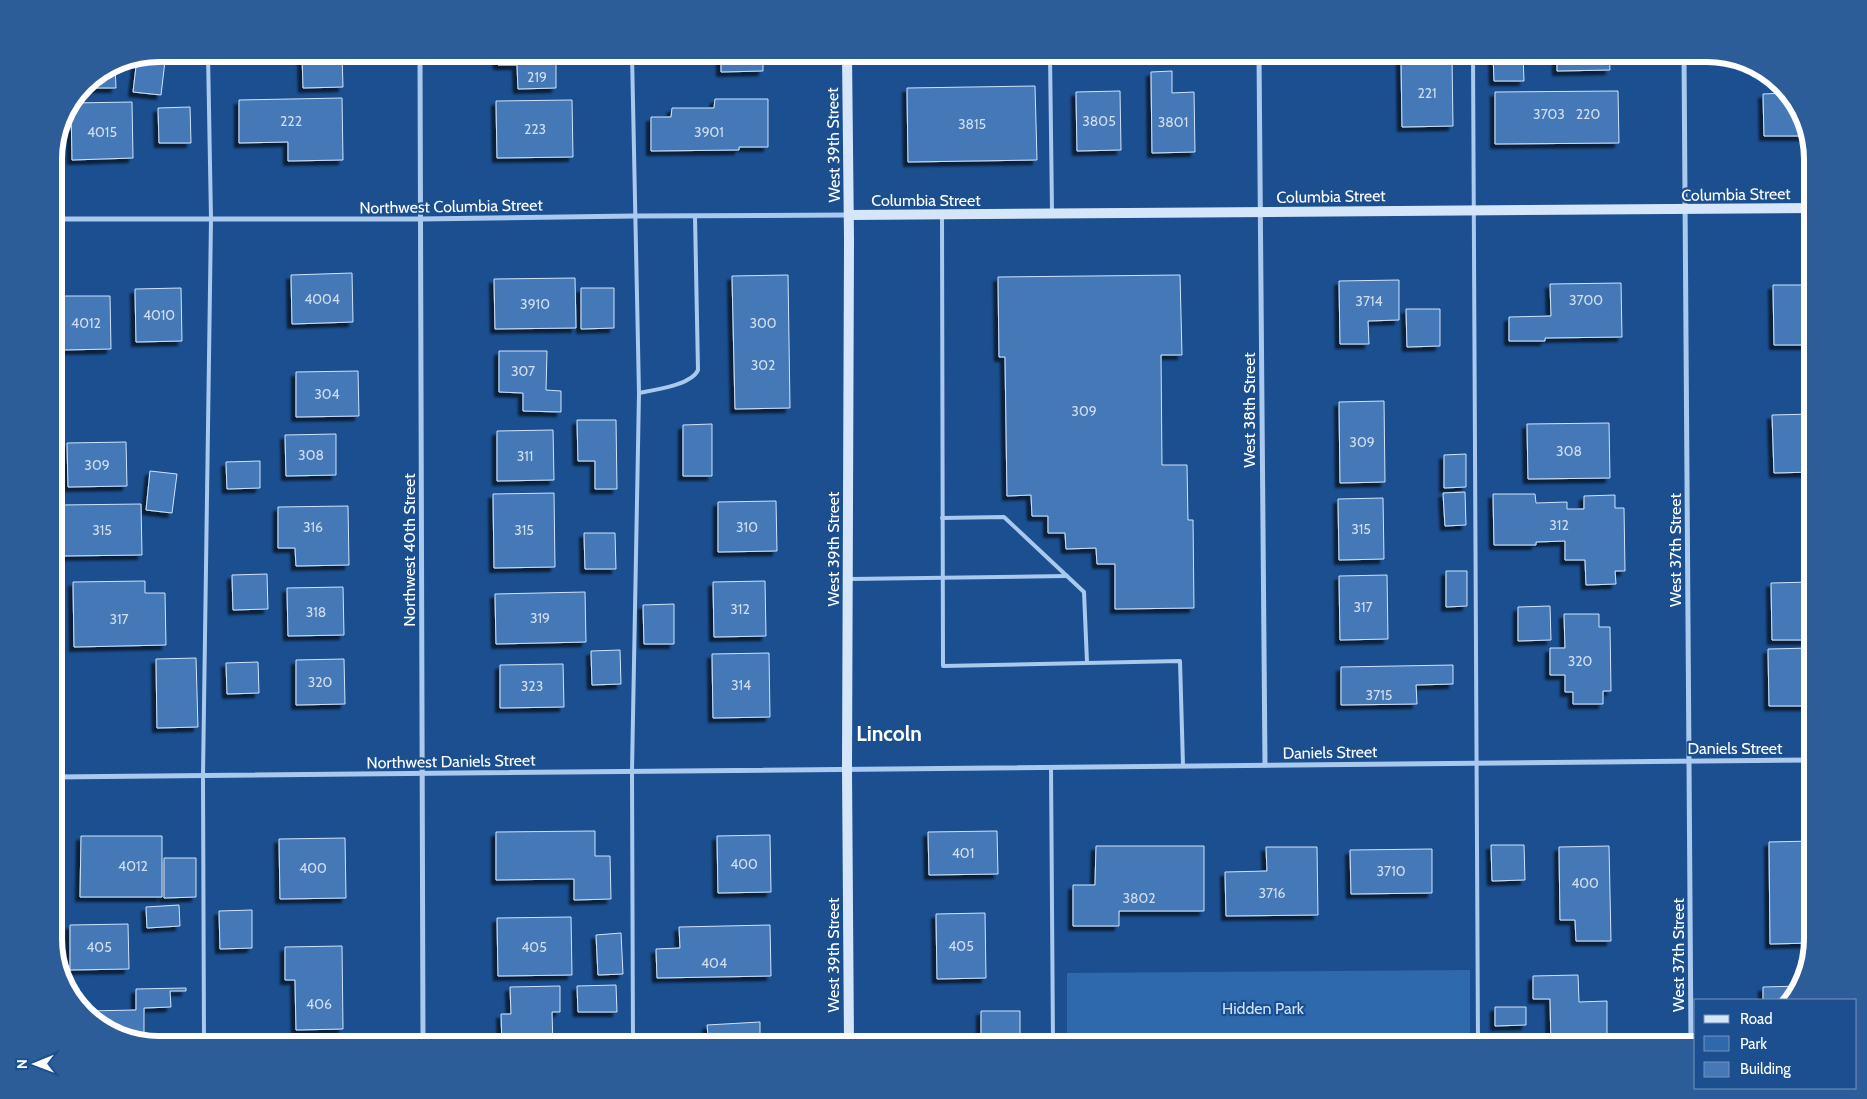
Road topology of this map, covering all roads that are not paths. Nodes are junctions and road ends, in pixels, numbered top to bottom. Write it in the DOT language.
graph roads {
  1 [pos="208,62"];
  2 [pos="420,62"];
  3 [pos="632,62"];
  4 [pos="847,62"];
  5 [pos="1050,62"];
  6 [pos="1259,62"];
  7 [pos="1472,62"];
  8 [pos="1684,62"];
  9 [pos="1804,208"];
  10 [pos="1474,210"];
  11 [pos="1685,210"];
  12 [pos="1260,212"];
  13 [pos="1052,214"];
  14 [pos="942,215"];
  15 [pos="634,216"];
  16 [pos="695,216"];
  17 [pos="848,216"];
  18 [pos="63,219"];
  19 [pos="421,219"];
  20 [pos="211,220"];
  21 [pos="639,393"];
  22 [pos="942,518"];
  23 [pos="1067,576"];
  24 [pos="943,578"];
  25 [pos="848,579"];
  26 [pos="1087,662"];
  27 [pos="1804,760"];
  28 [pos="1689,761"];
  29 [pos="1477,763"];
  30 [pos="1183,765"];
  31 [pos="1265,765"];
  32 [pos="1051,767"];
  33 [pos="848,769"];
  34 [pos="632,771"];
  35 [pos="422,774"];
  36 [pos="203,776"];
  37 [pos="63,777"];
  38 [pos="204,1036"];
  39 [pos="423,1036"];
  40 [pos="633,1036"];
  41 [pos="849,1036"];
  42 [pos="1053,1036"];
  43 [pos="1478,1036"];
  44 [pos="1691,1036"];
  1 -- 20 [label="lane"];
  2 -- 19 [label="street, Northwest 40th Street"];
  3 -- 15 [label="lane"];
  4 -- 17 [label="street, West 39th Street"];
  5 -- 13 [label="lane"];
  6 -- 12 [label="street, West 38th Street"];
  7 -- 10 [label="lane"];
  8 -- 11 [label="street, West 37th Street"];
  9 -- 11 [label="street, Columbia Street"];
  10 -- 11 [label="street, Columbia Street"];
  10 -- 12 [label="street, Columbia Street"];
  10 -- 29 [label="lane"];
  11 -- 28 [label="street, West 37th Street"];
  12 -- 13 [label="street, Columbia Street"];
  12 -- 31 [label="street, West 38th Street"];
  13 -- 14 [label="street, Columbia Street"];
  14 -- 17 [label="street, Columbia Street"];
  14 -- 22 [label="lane"];
  15 -- 16 [label="street, Northwest Columbia Street"];
  15 -- 19 [label="street, Northwest Columbia Street"];
  15 -- 21 [label="lane"];
  16 -- 17 [label="street, Northwest Columbia Street"];
  16 -- 21 [label="lane"];
  17 -- 25 [label="street, West 39th Street"];
  18 -- 20 [label="street, Northwest Columbia Street"];
  19 -- 20 [label="street, Northwest Columbia Street"];
  19 -- 35 [label="street, Northwest 40th Street"];
  20 -- 36 [label="lane"];
  21 -- 34 [label="lane"];
  22 -- 23 [label="lane"];
  22 -- 24 [label="lane"];
  23 -- 24 [label="lane"];
  23 -- 26 [label="lane"];
  24 -- 25 [label="lane"];
  24 -- 26 [label="lane"];
  25 -- 33 [label="street, West 39th Street"];
  26 -- 30 [label="lane"];
  27 -- 28 [label="street, Daniels Street"];
  28 -- 29 [label="street, Daniels Street"];
  28 -- 44 [label="street, West 37th Street"];
  29 -- 31 [label="street, Daniels Street"];
  29 -- 43 [label="lane"];
  30 -- 31 [label="street, Daniels Street"];
  30 -- 32 [label="street, Daniels Street"];
  32 -- 33 [label="street, Daniels Street"];
  32 -- 42 [label="lane"];
  33 -- 34 [label="street, Northwest Daniels Street"];
  33 -- 41 [label="street, West 39th Street"];
  34 -- 35 [label="street, Northwest Daniels Street"];
  34 -- 40 [label="lane"];
  35 -- 36 [label="street, Northwest Daniels Street"];
  35 -- 39 [label="street, Northwest 40th Street"];
  36 -- 37 [label="street, Northwest Daniels Street"];
  36 -- 38 [label="lane"];
}
